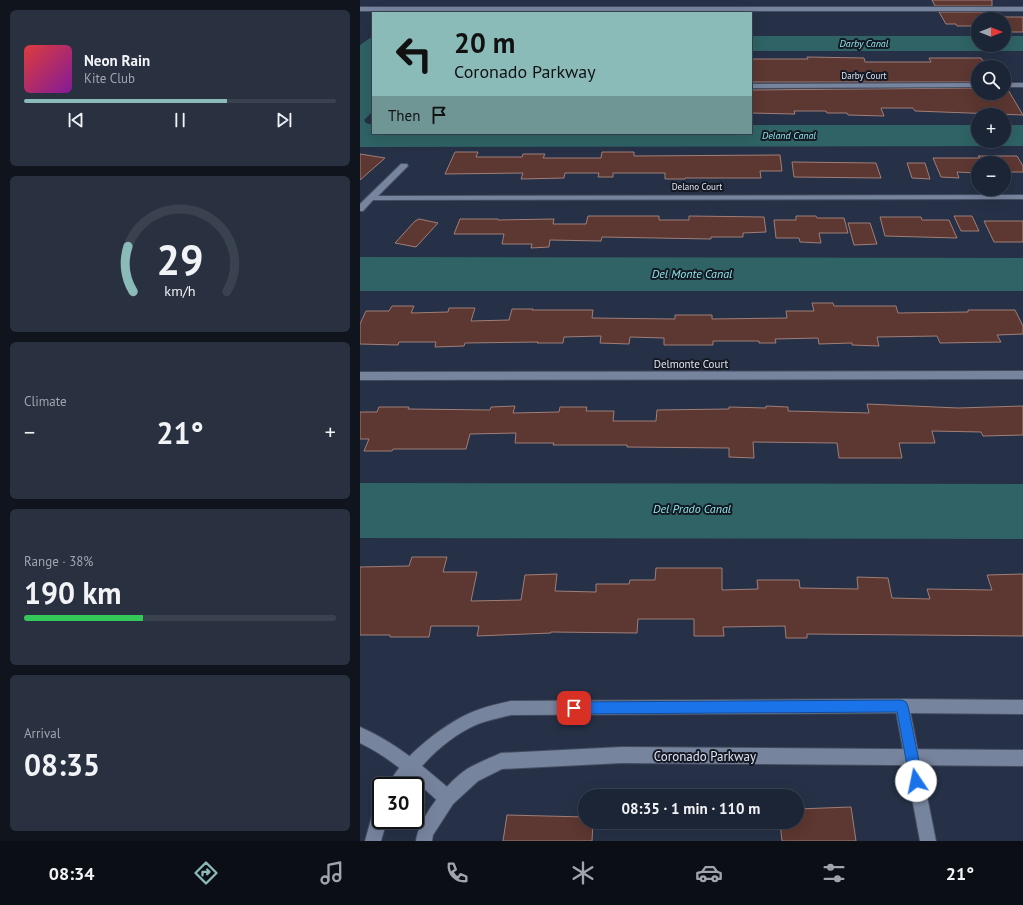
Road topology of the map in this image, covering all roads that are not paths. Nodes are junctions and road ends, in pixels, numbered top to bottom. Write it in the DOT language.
graph roads {
  1 [pos="360,9"];
  2 [pos="1023,9"];
  3 [pos="971,85"];
  4 [pos="1011,85"];
  5 [pos="1023,85"];
  6 [pos="752,86"];
  7 [pos="404,166"];
  8 [pos="1023,197"];
  9 [pos="371,198"];
  10 [pos="360,209"];
  11 [pos="1023,375"];
  12 [pos="360,376"];
  13 [pos="902,706"];
  14 [pos="1023,707"];
  15 [pos="360,735"];
  16 [pos="912,757"];
  17 [pos="1023,758"];
  18 [pos="411,766"];
  19 [pos="403,777"];
  20 [pos="447,798"];
  21 [pos="376,829"];
  22 [pos="373,841"];
  23 [pos="424,841"];
  24 [pos="928,841"];
  1 -- 2 [label="street"];
  3 -- 6 [label="street, Darby Court"];
  4 -- 5 [label="street"];
  7 -- 9 [label="street"];
  8 -- 9 [label="street, Delano Court"];
  9 -- 10 [label="street"];
  11 -- 12 [label="street, Delmonte Court"];
  13 -- 14 [label="street"];
  13 -- 16 [label="street"];
  13 -- 18 [label="street"];
  15 -- 18 [label="street"];
  16 -- 17 [label="street, Coronado Parkway"];
  16 -- 20 [label="street, Coronado Parkway"];
  16 -- 24 [label="street"];
  18 -- 19 [label="street"];
  18 -- 20 [label="street"];
  20 -- 23 [label="street, Coronado Parkway"];
  21 -- 22 [label="street"];
}
